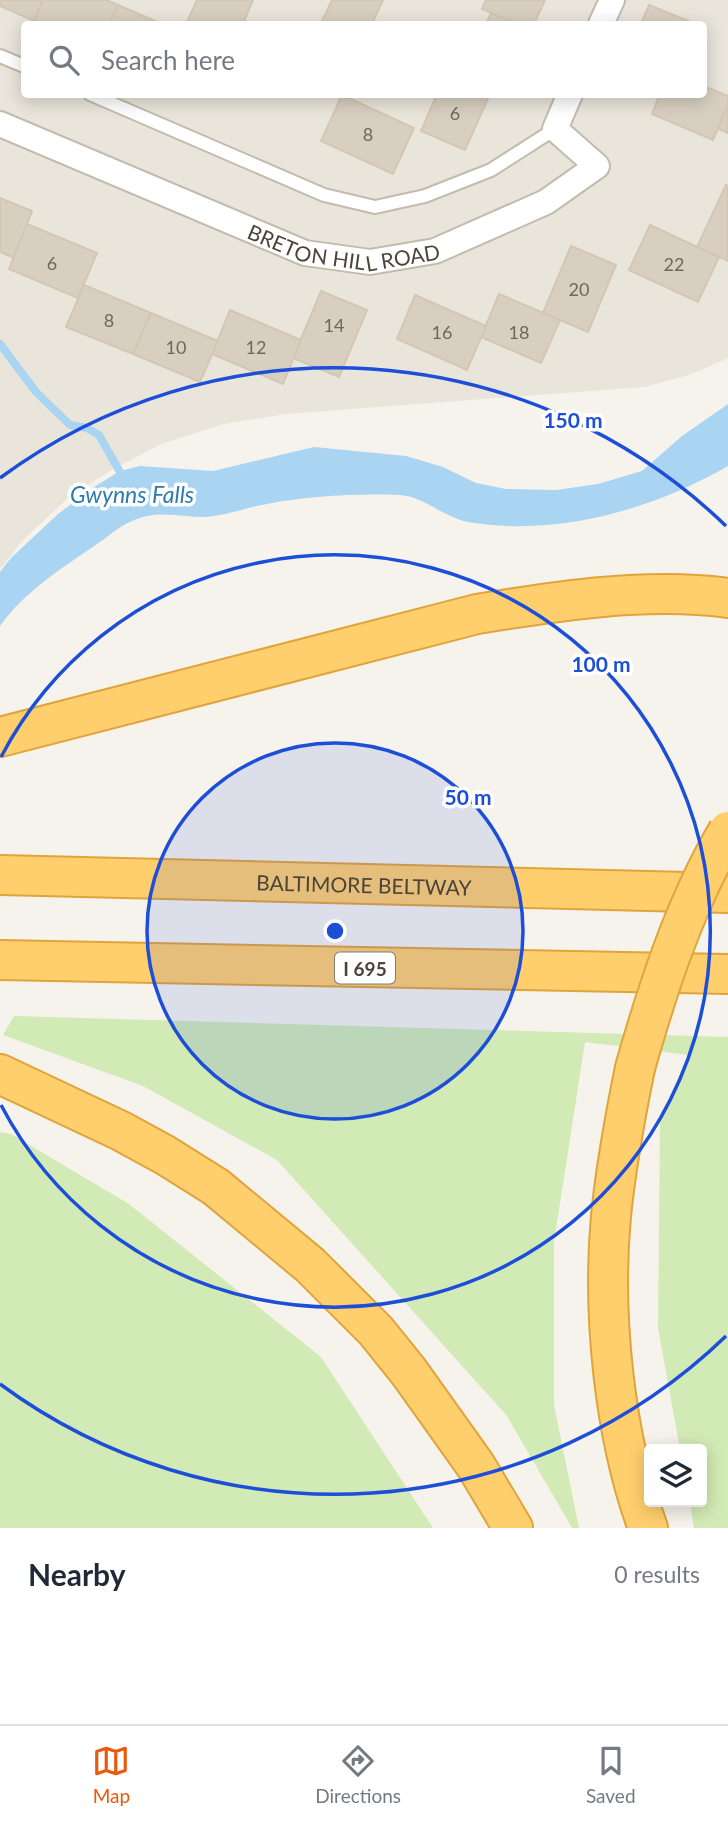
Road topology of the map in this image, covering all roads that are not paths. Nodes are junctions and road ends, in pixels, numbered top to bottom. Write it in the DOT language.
graph roads {
  1 [pos="612,0"];
  2 [pos="602,21"];
  3 [pos="0,56"];
  4 [pos="21,65"];
  5 [pos="99,98"];
  6 [pos="568,98"];
  7 [pos="0,124"];
  8 [pos="555,129"];
  9 [pos="728,598"];
  10 [pos="0,737"];
  11 [pos="728,831"];
  12 [pos="1,875"];
  13 [pos="728,893"];
  14 [pos="1,960"];
  15 [pos="728,974"];
  16 [pos="2,1075"];
  17 [pos="513,1528"];
  18 [pos="648,1528"];
  1 -- 2 [label="street"];
  3 -- 4 [label="lane"];
  5 -- 8 [label="lane"];
  6 -- 8 [label="street"];
  7 -- 8 [label="street, BRETON HILL ROAD"];
  9 -- 10 [label="highway"];
  11 -- 18 [label="highway, bridge"];
  12 -- 13 [label="highway, BALTIMORE BELTWAY"];
  14 -- 15 [label="highway, I 695"];
  16 -- 17 [label="highway"];
}
